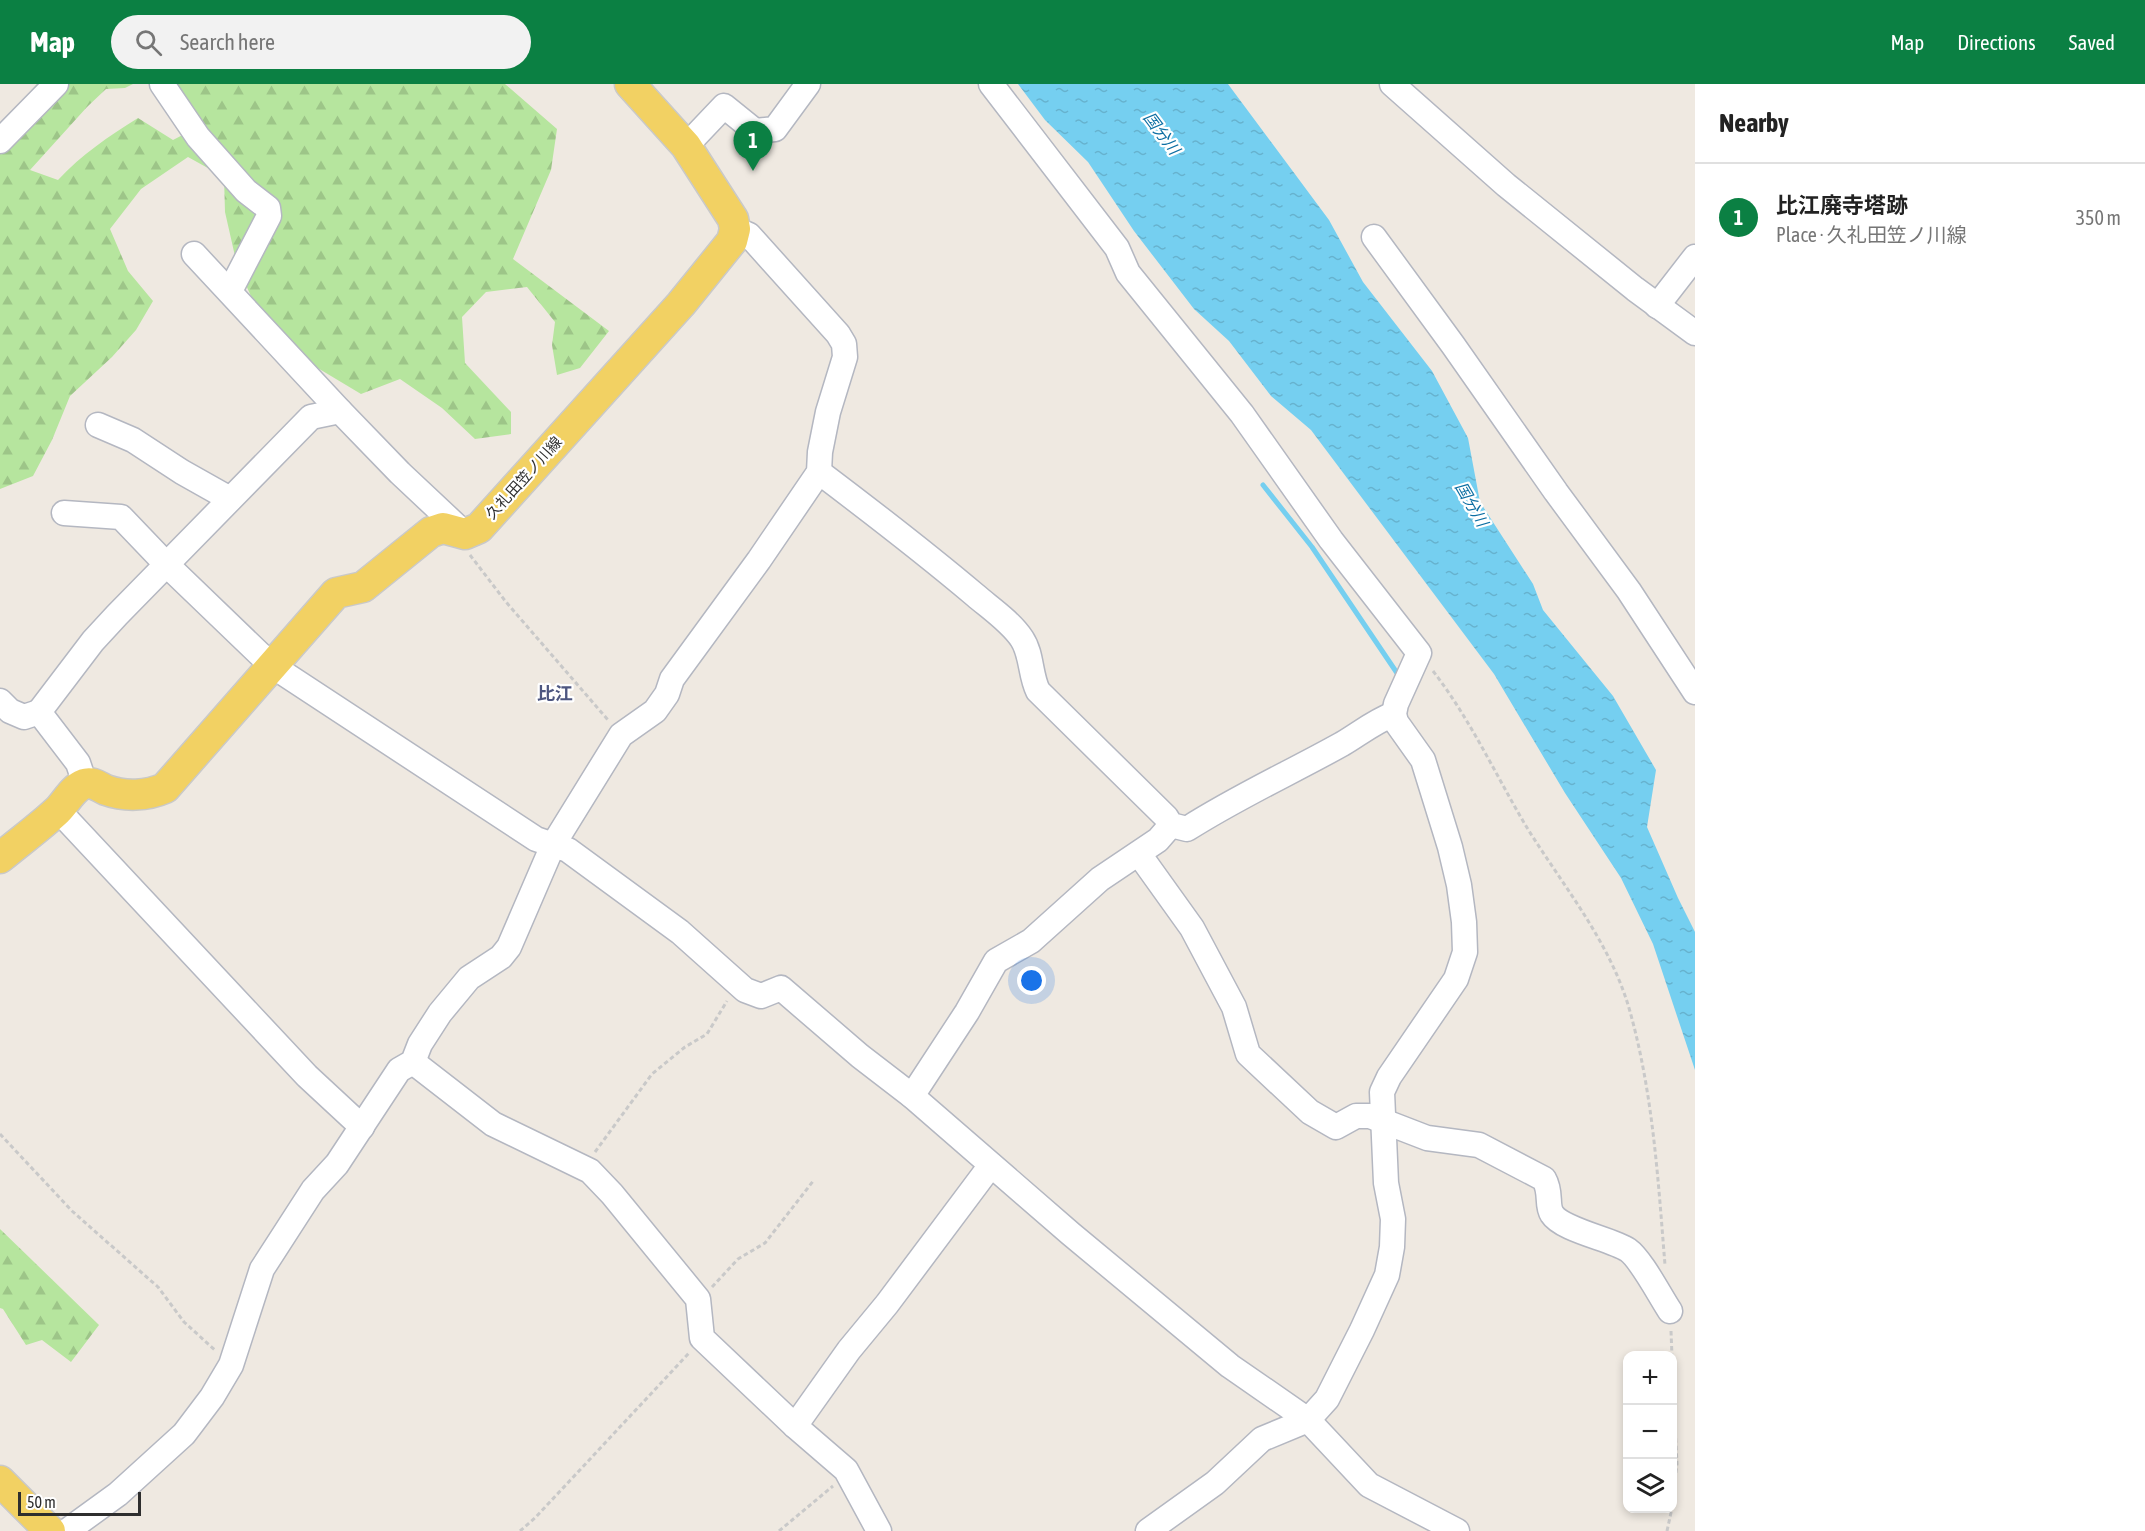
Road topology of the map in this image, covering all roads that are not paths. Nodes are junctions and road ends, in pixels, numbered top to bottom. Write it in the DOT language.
graph roads {
  1 [pos="56,84"];
  2 [pos="162,84"];
  3 [pos="630,84"];
  4 [pos="808,84"];
  5 [pos="991,84"];
  6 [pos="1392,84"];
  7 [pos="0,141"];
  8 [pos="686,146"];
  9 [pos="735,229"];
  10 [pos="1374,237"];
  11 [pos="194,254"];
  12 [pos="1695,257"];
  13 [pos="230,291"];
  14 [pos="1657,306"];
  15 [pos="1695,333"];
  16 [pos="340,411"];
  17 [pos="98,424"];
  18 [pos="819,472"];
  19 [pos="230,499"];
  20 [pos="64,513"];
  21 [pos="465,534"];
  22 [pos="166,564"];
  23 [pos="272,665"];
  24 [pos="1695,692"];
  25 [pos="0,701"];
  26 [pos="39,712"];
  27 [pos="1389,716"];
  28 [pos="85,784"];
  29 [pos="58,810"];
  30 [pos="1171,825"];
  31 [pos="553,845"];
  32 [pos="1139,854"];
  33 [pos="0,856"];
  34 [pos="413,1062"];
  35 [pos="912,1096"];
  36 [pos="1378,1119"];
  37 [pos="362,1127"];
  38 [pos="991,1165"];
  39 [pos="1670,1311"];
  40 [pos="1300,1415"];
  41 [pos="795,1426"];
  42 [pos="0,1481"];
  43 [pos="50,1531"];
  44 [pos="66,1531"];
  45 [pos="879,1531"];
  46 [pos="1148,1531"];
  47 [pos="1458,1531"];
  1 -- 7 [label="street"];
  2 -- 13 [label="street"];
  3 -- 8 [label="main road"];
  4 -- 8 [label="street"];
  5 -- 27 [label="street"];
  6 -- 14 [label="street"];
  8 -- 9 [label="main road"];
  9 -- 18 [label="street"];
  9 -- 21 [label="main road, 久礼田笠ノ川線"];
  10 -- 24 [label="street"];
  11 -- 13 [label="street"];
  12 -- 14 [label="street"];
  13 -- 16 [label="street"];
  14 -- 15 [label="street"];
  16 -- 19 [label="street"];
  16 -- 21 [label="street"];
  17 -- 19 [label="street"];
  18 -- 30 [label="street"];
  18 -- 31 [label="street"];
  19 -- 22 [label="street"];
  20 -- 22 [label="street"];
  21 -- 23 [label="main road"];
  22 -- 23 [label="street"];
  22 -- 26 [label="street"];
  23 -- 28 [label="main road"];
  23 -- 31 [label="street"];
  25 -- 26 [label="street"];
  26 -- 28 [label="street"];
  27 -- 30 [label="street"];
  27 -- 36 [label="street"];
  28 -- 29 [label="main road"];
  29 -- 33 [label="main road"];
  29 -- 37 [label="street"];
  30 -- 32 [label="street"];
  31 -- 34 [label="street"];
  31 -- 35 [label="street"];
  32 -- 35 [label="street"];
  32 -- 36 [label="street"];
  34 -- 37 [label="street"];
  34 -- 41 [label="street"];
  35 -- 38 [label="street"];
  36 -- 39 [label="street"];
  36 -- 40 [label="street"];
  37 -- 44 [label="street"];
  38 -- 40 [label="street"];
  38 -- 41 [label="street"];
  40 -- 46 [label="street"];
  40 -- 47 [label="street"];
  41 -- 45 [label="street"];
  42 -- 43 [label="main road"];
}
